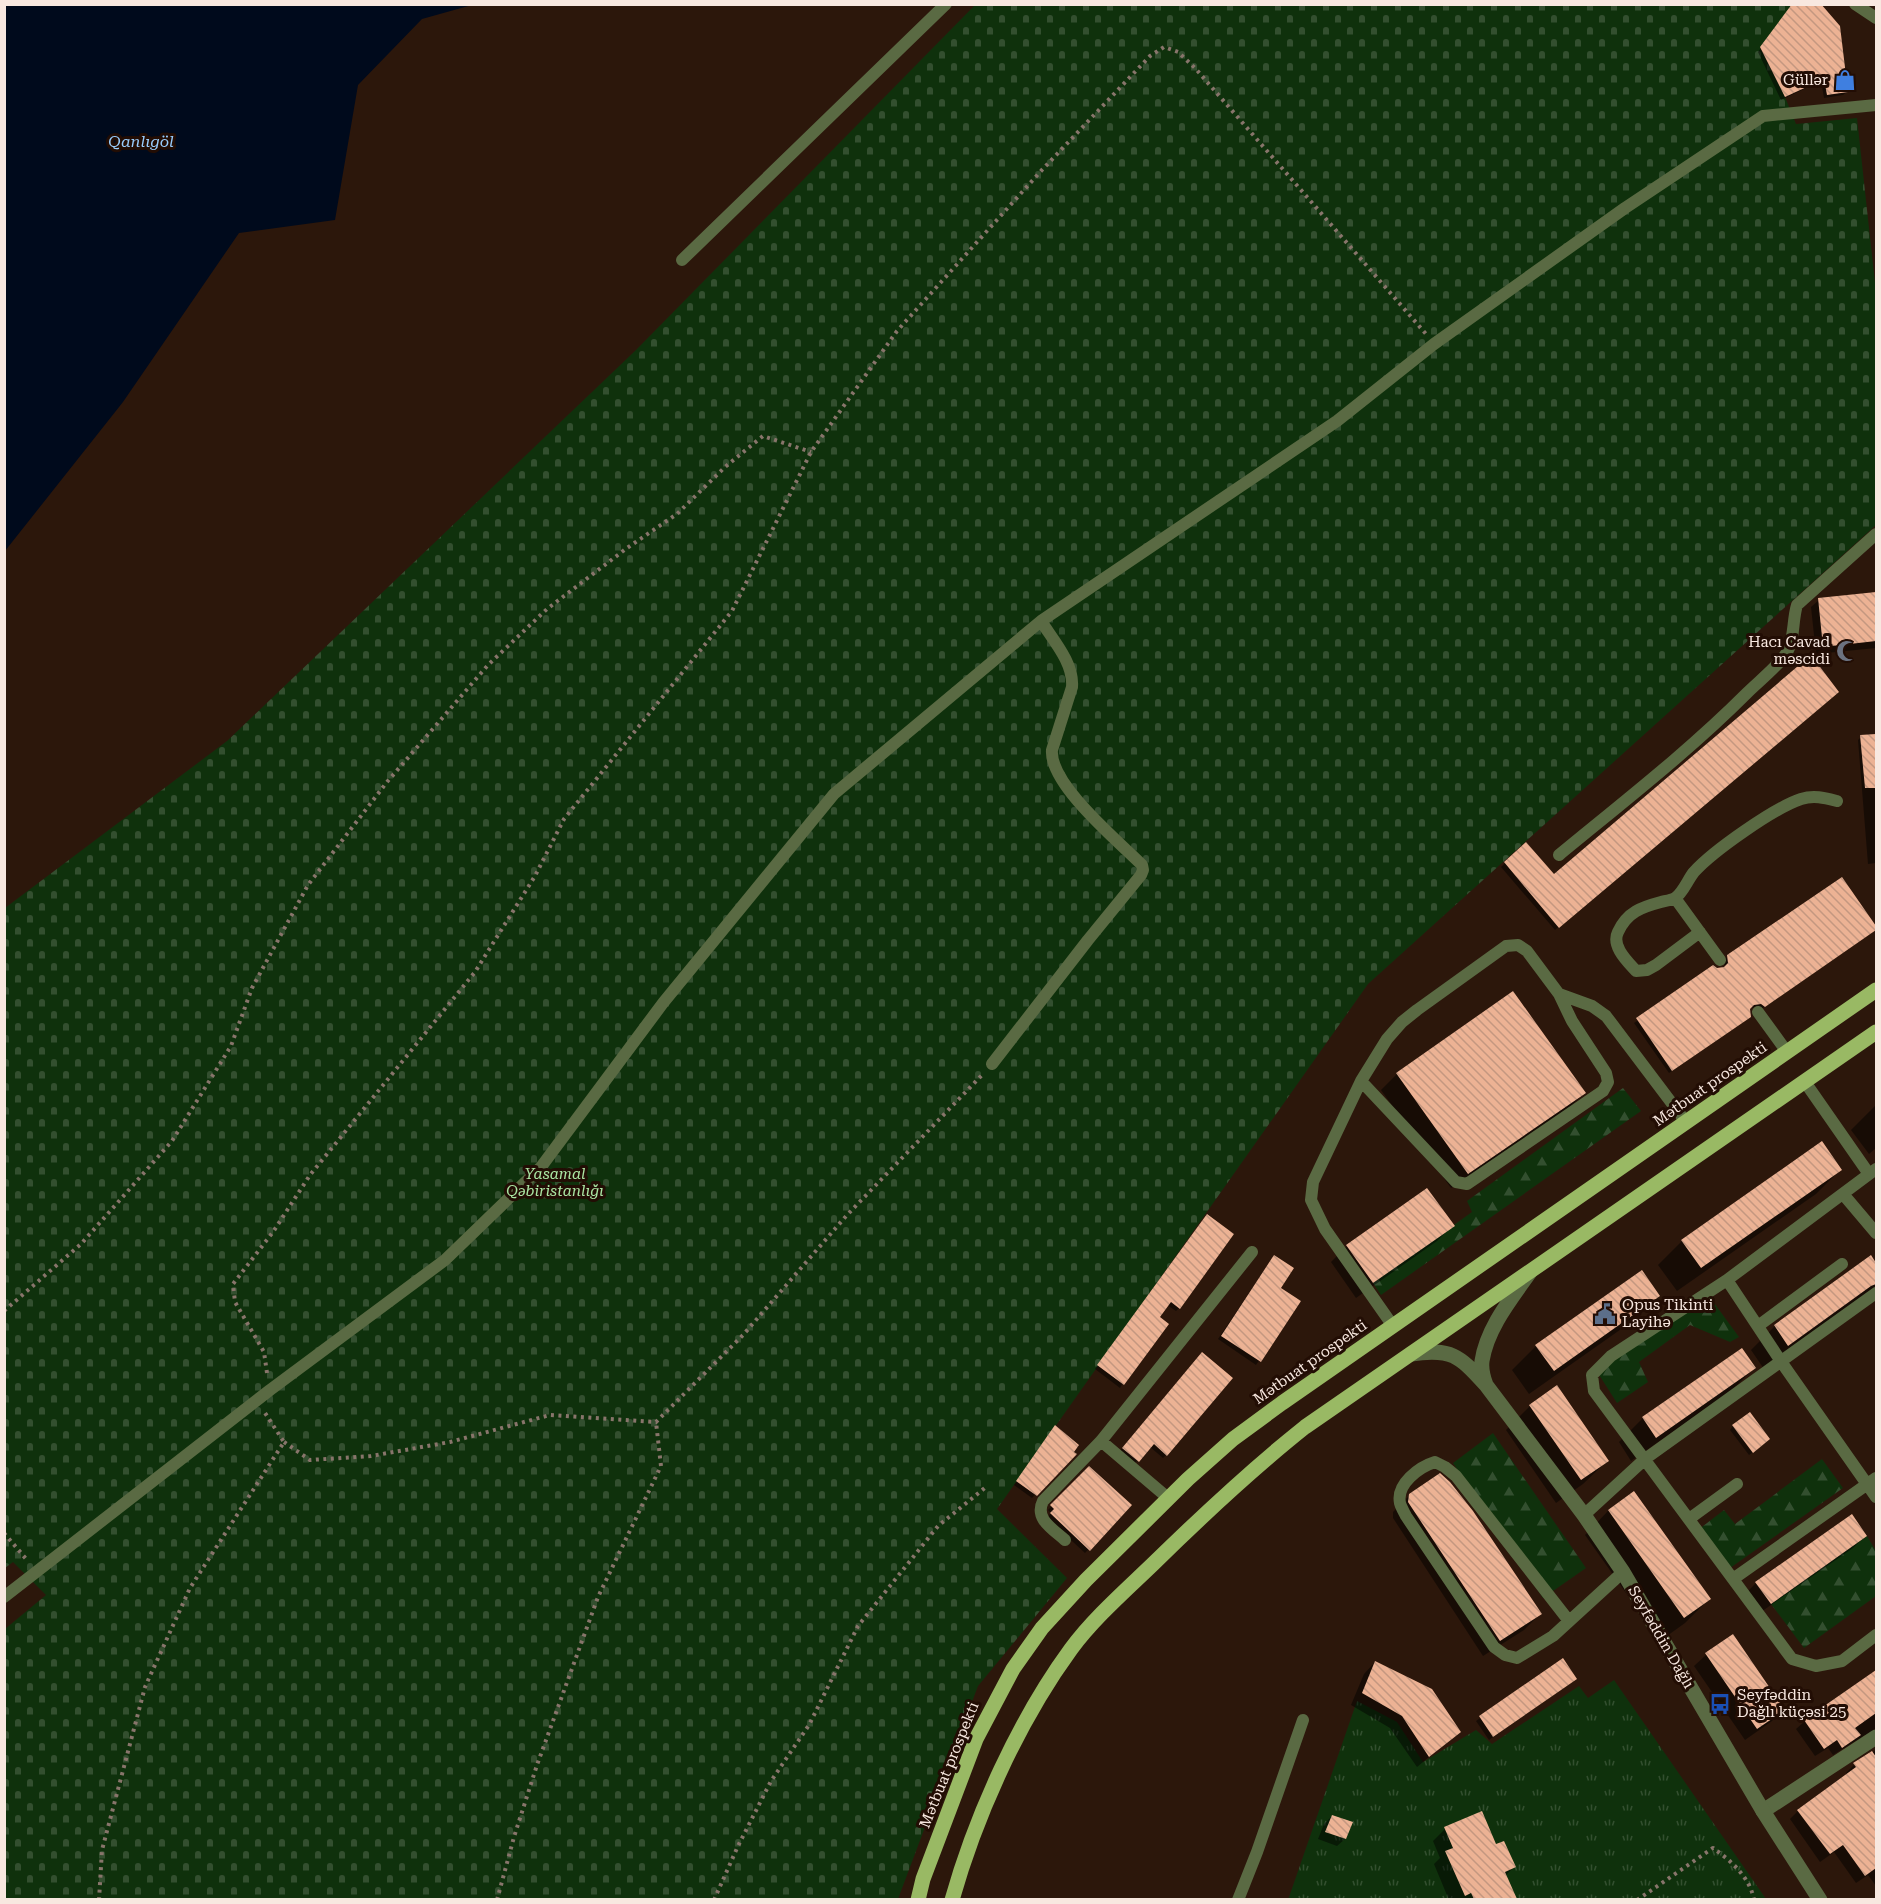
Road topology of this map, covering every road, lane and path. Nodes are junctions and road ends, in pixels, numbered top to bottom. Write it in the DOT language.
graph roads {
  1 [pos="946,4"];
  2 [pos="1855,4"];
  3 [pos="1876,18"];
  4 [pos="1876,105"];
  5 [pos="682,261"];
  6 [pos="1434,344"];
  7 [pos="811,452"];
  8 [pos="1876,534"];
  9 [pos="1041,621"];
  10 [pos="1837,801"];
  11 [pos="1559,855"];
  12 [pos="1675,898"];
  13 [pos="1700,932"];
  14 [pos="1720,960"];
  15 [pos="1876,990"];
  16 [pos="1559,994"];
  17 [pos="1758,1012"];
  18 [pos="1876,1032"];
  19 [pos="1787,1052"];
  20 [pos="992,1064"];
  21 [pos="1361,1081"];
  22 [pos="1804,1082"];
  23 [pos="1686,1122"];
  24 [pos="1873,1171"];
  25 [pos="1843,1194"];
  26 [pos="1876,1233"];
  27 [pos="1252,1252"];
  28 [pos="1842,1264"];
  29 [pos="1531,1271"];
  30 [pos="1727,1280"];
  31 [pos="1876,1293"];
  32 [pos="4,1311"];
  33 [pos="1393,1326"];
  34 [pos="1758,1326"];
  35 [pos="1411,1354"];
  36 [pos="1782,1363"];
  37 [pos="1486,1385"];
  38 [pos="270,1390"];
  39 [pos="257,1400"];
  40 [pos="656,1422"];
  41 [pos="1101,1441"];
  42 [pos="284,1442"];
  43 [pos="1645,1459"];
  44 [pos="1872,1481"];
  45 [pos="1737,1484"];
  46 [pos="986,1486"];
  47 [pos="1876,1497"];
  48 [pos="1168,1498"];
  49 [pos="1584,1515"];
  50 [pos="1689,1519"];
  51 [pos="4,1533"];
  52 [pos="1065,1540"];
  53 [pos="37,1572"];
  54 [pos="1623,1572"];
  55 [pos="1732,1579"];
  56 [pos="4,1597"];
  57 [pos="1569,1621"];
  58 [pos="1876,1635"];
  59 [pos="1303,1720"];
  60 [pos="1876,1737"];
  61 [pos="1764,1811"];
  62 [pos="99,1899"];
  63 [pos="497,1899"];
  64 [pos="714,1899"];
  65 [pos="918,1899"];
  66 [pos="952,1899"];
  67 [pos="1238,1899"];
  68 [pos="1637,1899"];
  69 [pos="1754,1899"];
  70 [pos="1820,1899"];
  1 -- 5 [label="lane"];
  2 -- 3 [label="lane"];
  4 -- 6 [label="lane"];
  6 -- 7 [label="path"];
  6 -- 9 [label="lane"];
  7 -- 32 [label="path"];
  7 -- 38 [label="path"];
  8 -- 11 [label="lane"];
  9 -- 20 [label="lane"];
  9 -- 38 [label="lane"];
  10 -- 12 [label="lane"];
  12 -- 13 [label="lane"];
  12 -- 13 [label="lane"];
  13 -- 14 [label="lane"];
  15 -- 19 [label="main road, Mətbuat prospekti"];
  16 -- 21 [label="lane"];
  16 -- 21 [label="lane"];
  16 -- 23 [label="lane"];
  17 -- 19 [label="lane"];
  18 -- 22 [label="main road"];
  19 -- 23 [label="main road, Mətbuat prospekti"];
  20 -- 40 [label="path"];
  21 -- 33 [label="lane"];
  22 -- 24 [label="lane"];
  22 -- 29 [label="main road"];
  23 -- 33 [label="main road, Mətbuat prospekti"];
  24 -- 25 [label="lane"];
  25 -- 26 [label="lane"];
  25 -- 30 [label="lane"];
  27 -- 41 [label="lane"];
  28 -- 34 [label="lane"];
  29 -- 35 [label="main road"];
  29 -- 37 [label="street"];
  30 -- 34 [label="lane"];
  30 -- 43 [label="lane"];
  31 -- 36 [label="lane"];
  33 -- 48 [label="main road, Mətbuat prospekti"];
  34 -- 36 [label="lane"];
  35 -- 37 [label="street, Seyfəddin Dağlı"];
  35 -- 66 [label="main road"];
  36 -- 43 [label="lane"];
  36 -- 44 [label="lane"];
  37 -- 49 [label="street, Seyfəddin Dağlı"];
  38 -- 39 [label="lane"];
  39 -- 42 [label="path"];
  39 -- 53 [label="lane"];
  40 -- 42 [label="path"];
  40 -- 63 [label="path"];
  41 -- 48 [label="lane"];
  41 -- 52 [label="lane"];
  42 -- 62 [label="path"];
  43 -- 49 [label="lane"];
  43 -- 50 [label="lane"];
  44 -- 47 [label="lane"];
  44 -- 55 [label="lane"];
  45 -- 50 [label="lane"];
  46 -- 64 [label="path"];
  48 -- 65 [label="main road, Mətbuat prospekti"];
  49 -- 54 [label="street, Seyfəddin Dağlı"];
  50 -- 55 [label="lane"];
  51 -- 53 [label="path"];
  53 -- 56 [label="lane"];
  54 -- 57 [label="lane"];
  54 -- 61 [label="street, Seyfəddin Dağlı"];
  55 -- 58 [label="lane"];
  57 -- 57 [label="lane"];
  59 -- 67 [label="lane"];
  60 -- 61 [label="street"];
  61 -- 70 [label="street, Seyfəddin Dağlı"];
  68 -- 69 [label="path"];
}
